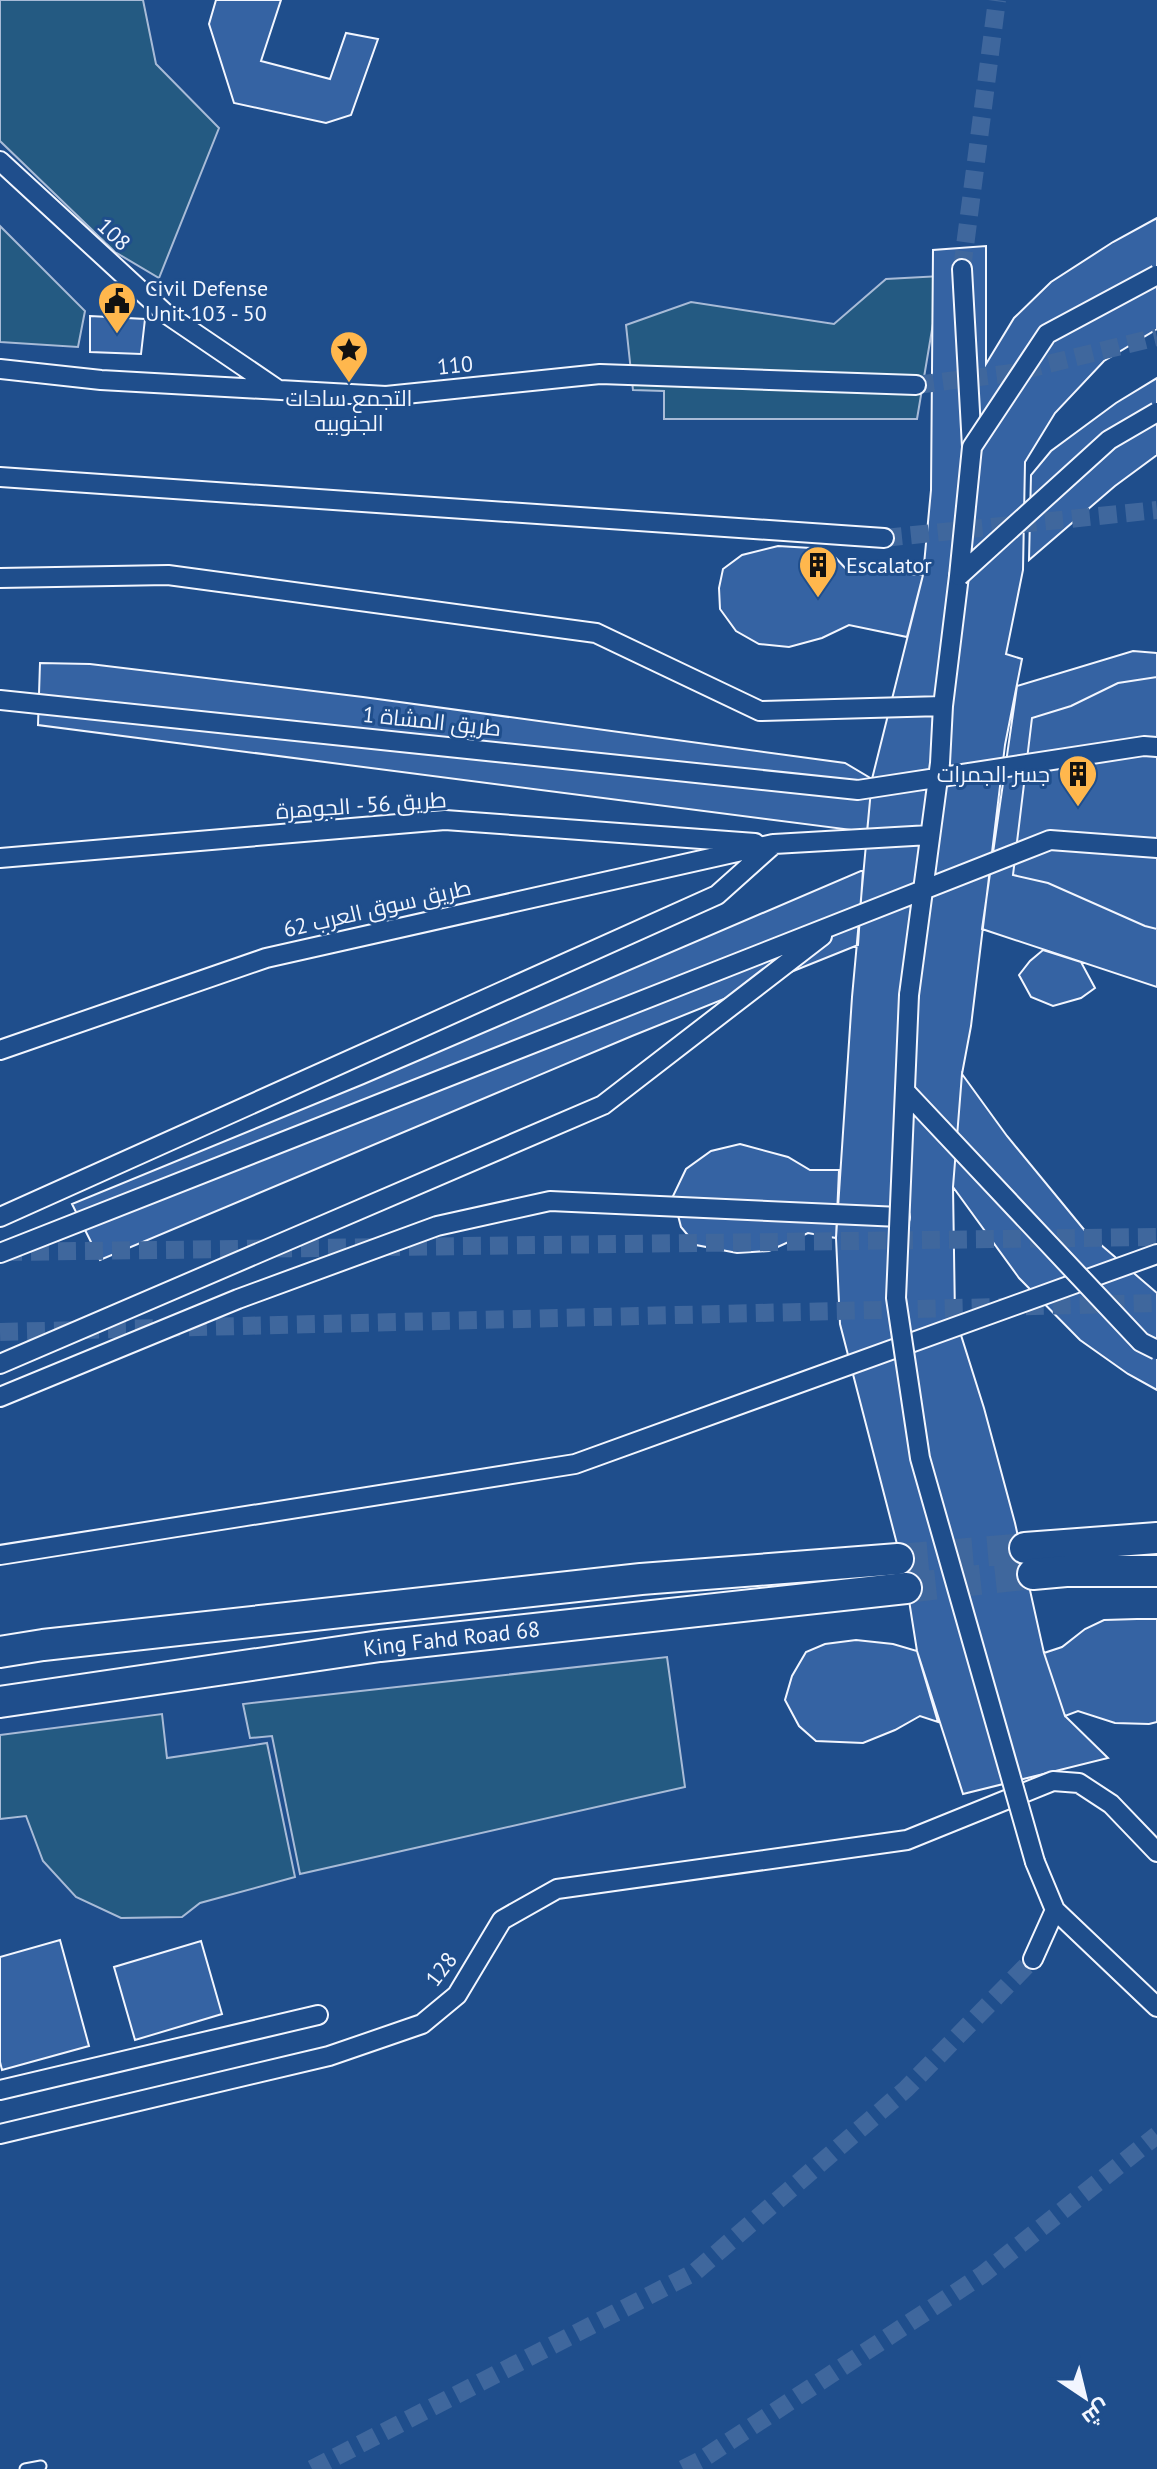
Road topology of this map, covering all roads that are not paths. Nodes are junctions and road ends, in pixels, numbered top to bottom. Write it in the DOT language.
graph roads {
  1 [pos="0,161"];
  2 [pos="962,269"];
  3 [pos="1157,275"];
  4 [pos="0,369"];
  5 [pos="916,385"];
  6 [pos="280,390"];
  7 [pos="1157,412"];
  8 [pos="972,447"];
  9 [pos="0,477"];
  10 [pos="884,538"];
  11 [pos="959,576"];
  12 [pos="0,578"];
  13 [pos="0,700"];
  14 [pos="943,706"];
  15 [pos="1157,747"];
  16 [pos="930,835"];
  17 [pos="774,844"];
  18 [pos="1157,848"];
  19 [pos="0,858"];
  20 [pos="841,922"];
  21 [pos="0,1050"];
  22 [pos="905,1091"];
  23 [pos="0,1217"];
  24 [pos="900,1217"];
  25 [pos="0,1253"];
  26 [pos="1157,1254"];
  27 [pos="1157,1350"];
  28 [pos="0,1364"];
  29 [pos="0,1397"];
  30 [pos="1157,1538"];
  31 [pos="0,1555"];
  32 [pos="898,1559"];
  33 [pos="1157,1571"];
  34 [pos="906,1588"];
  35 [pos="0,1652"];
  36 [pos="0,1702"];
  37 [pos="1157,1852"];
  38 [pos="1055,1910"];
  39 [pos="1033,1959"];
  40 [pos="1157,2007"];
  41 [pos="318,2015"];
  42 [pos="0,2090"];
  43 [pos="0,2134"];
  44 [pos="41,2466"];
  45 [pos="25,2469"];
  1 -- 6 [label="street, 108"];
  2 -- 8 [label="street"];
  3 -- 8 [label="street, bridge"];
  4 -- 6 [label="street, 110"];
  5 -- 6 [label="street, 110"];
  7 -- 11 [label="street, bridge"];
  8 -- 11 [label="street, bridge"];
  9 -- 10 [label="street"];
  11 -- 14 [label="street"];
  12 -- 14 [label="street"];
  13 -- 15 [label="street, طريق المشاة 1"];
  14 -- 16 [label="street"];
  16 -- 17 [label="street"];
  16 -- 22 [label="street, bridge"];
  17 -- 19 [label="street, طريق 56 - الجوهرة"];
  17 -- 21 [label="street, طريق سوق العرب 62"];
  17 -- 23 [label="street"];
  18 -- 20 [label="street"];
  20 -- 25 [label="street"];
  20 -- 28 [label="street"];
  22 -- 24 [label="street, bridge"];
  22 -- 27 [label="street, bridge"];
  24 -- 29 [label="street"];
  24 -- 38 [label="street, bridge"];
  26 -- 31 [label="street"];
  30 -- 33 [label="main road"];
  32 -- 35 [label="main road, King Fahd Road 68"];
  34 -- 36 [label="main road, King Fahd Road 68"];
  37 -- 43 [label="street, 128"];
  38 -- 39 [label="street"];
  38 -- 40 [label="street"];
  41 -- 42 [label="street"];
  44 -- 45 [label="lane"];
}
